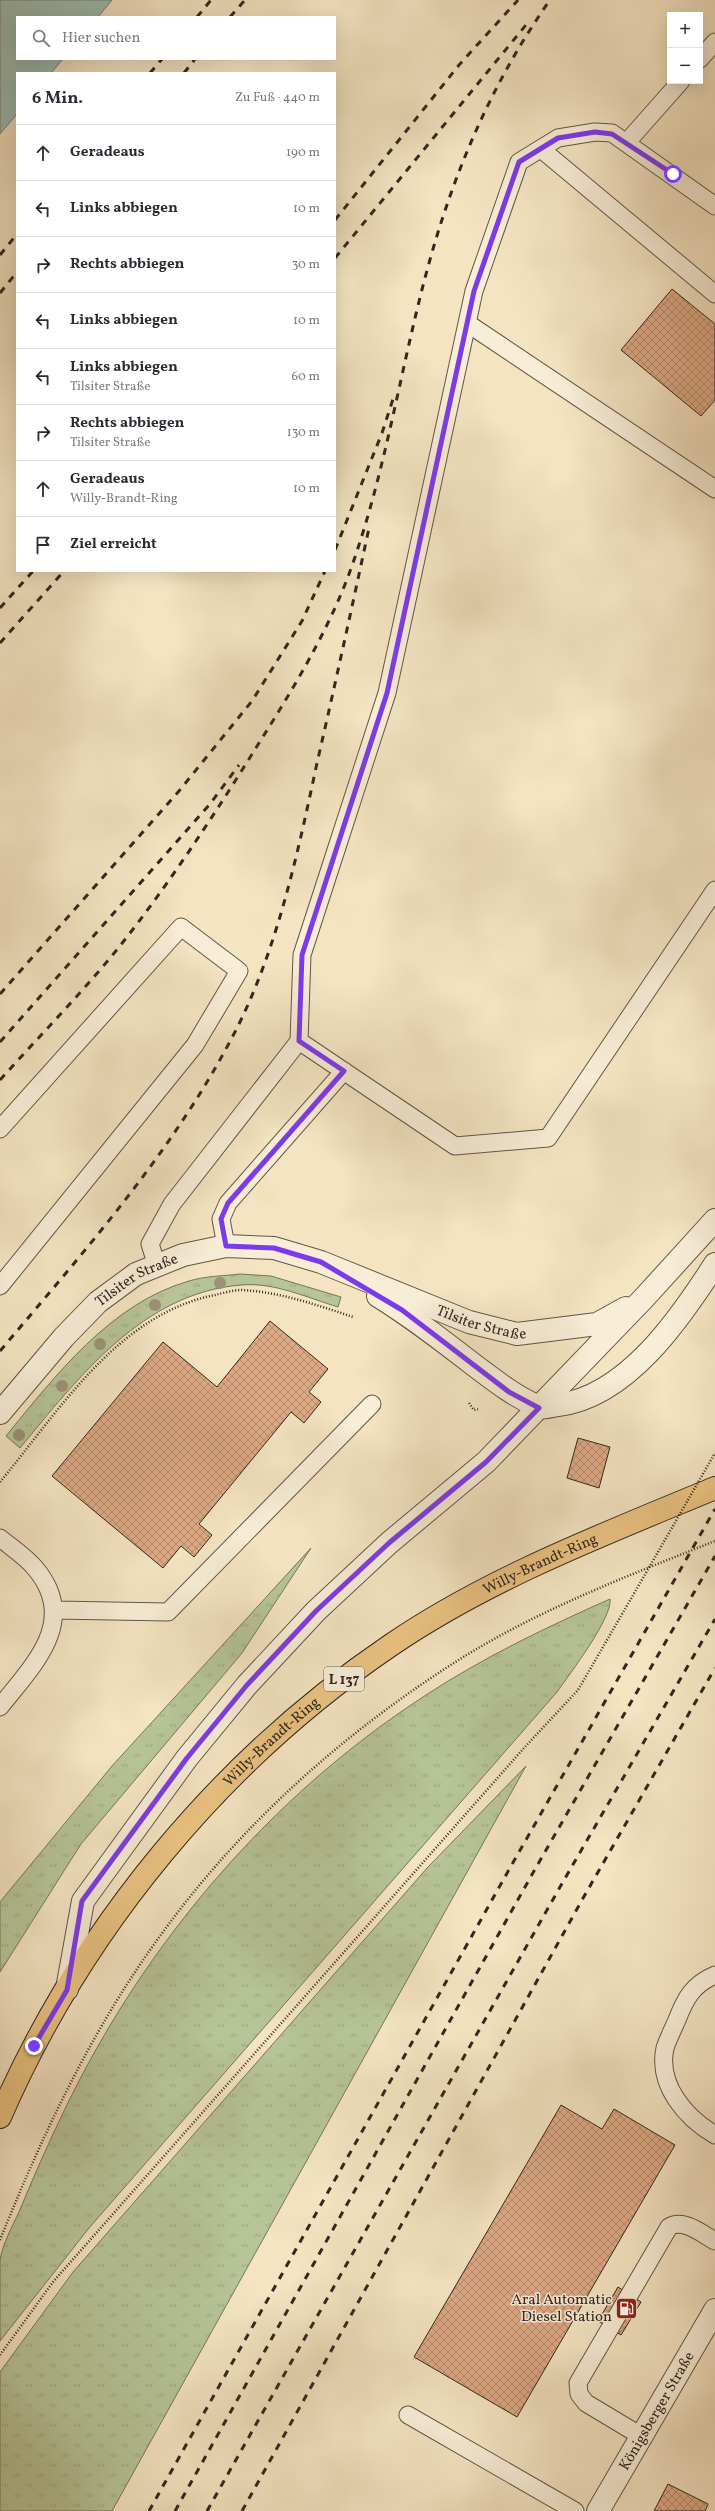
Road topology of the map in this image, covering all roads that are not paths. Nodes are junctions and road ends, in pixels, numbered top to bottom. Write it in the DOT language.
graph roads {
  1 [pos="715,42"];
  2 [pos="703,56"];
  3 [pos="678,84"];
  4 [pos="627,142"];
  5 [pos="541,149"];
  6 [pos="715,206"];
  7 [pos="715,294"];
  8 [pos="467,323"];
  9 [pos="715,489"];
  10 [pos="715,890"];
  11 [pos="299,1041"];
  12 [pos="344,1071"];
  13 [pos="0,1128"];
  14 [pos="715,1220"];
  15 [pos="226,1246"];
  16 [pos="321,1262"];
  17 [pos="715,1264"];
  18 [pos="157,1266"];
  19 [pos="0,1286"];
  20 [pos="644,1298"];
  21 [pos="372,1404"];
  22 [pos="539,1408"];
  23 [pos="0,1413"];
  24 [pos="715,1488"];
  25 [pos="0,1538"];
  26 [pos="55,1610"];
  27 [pos="0,1707"];
  28 [pos="715,1975"];
  29 [pos="67,1990"];
  30 [pos="0,2117"];
  31 [pos="715,2135"];
  32 [pos="715,2242"];
  33 [pos="715,2310"];
  34 [pos="408,2415"];
  35 [pos="641,2436"];
  36 [pos="575,2511"];
  37 [pos="598,2511"];
  1 -- 2 [label="lane"];
  3 -- 4 [label="lane"];
  4 -- 5 [label="lane"];
  4 -- 6 [label="lane"];
  5 -- 7 [label="lane"];
  5 -- 8 [label="lane"];
  8 -- 9 [label="lane"];
  8 -- 11 [label="lane"];
  10 -- 12 [label="lane"];
  11 -- 12 [label="lane"];
  11 -- 18 [label="lane"];
  12 -- 15 [label="lane"];
  13 -- 19 [label="lane"];
  14 -- 20 [label="street, Tilsiter Straße"];
  15 -- 16 [label="street, Tilsiter Straße"];
  15 -- 18 [label="street, Tilsiter Straße"];
  16 -- 20 [label="street, Tilsiter Straße"];
  16 -- 22 [label="street, Tilsiter Straße"];
  17 -- 22 [label="street"];
  18 -- 23 [label="street, Tilsiter Straße"];
  20 -- 22 [label="street, Tilsiter Straße"];
  21 -- 26 [label="lane"];
  22 -- 29 [label="street, Tilsiter Straße"];
  24 -- 29 [label="main road, Willy-Brandt-Ring / L 137"];
  25 -- 26 [label="lane"];
  26 -- 27 [label="lane"];
  28 -- 31 [label="lane"];
  29 -- 30 [label="main road, Willy-Brandt-Ring / L 137"];
  32 -- 35 [label="lane"];
  33 -- 35 [label="street, Königsberger Straße"];
  34 -- 36 [label="lane"];
  35 -- 37 [label="street, Königsberger Straße"];
}
